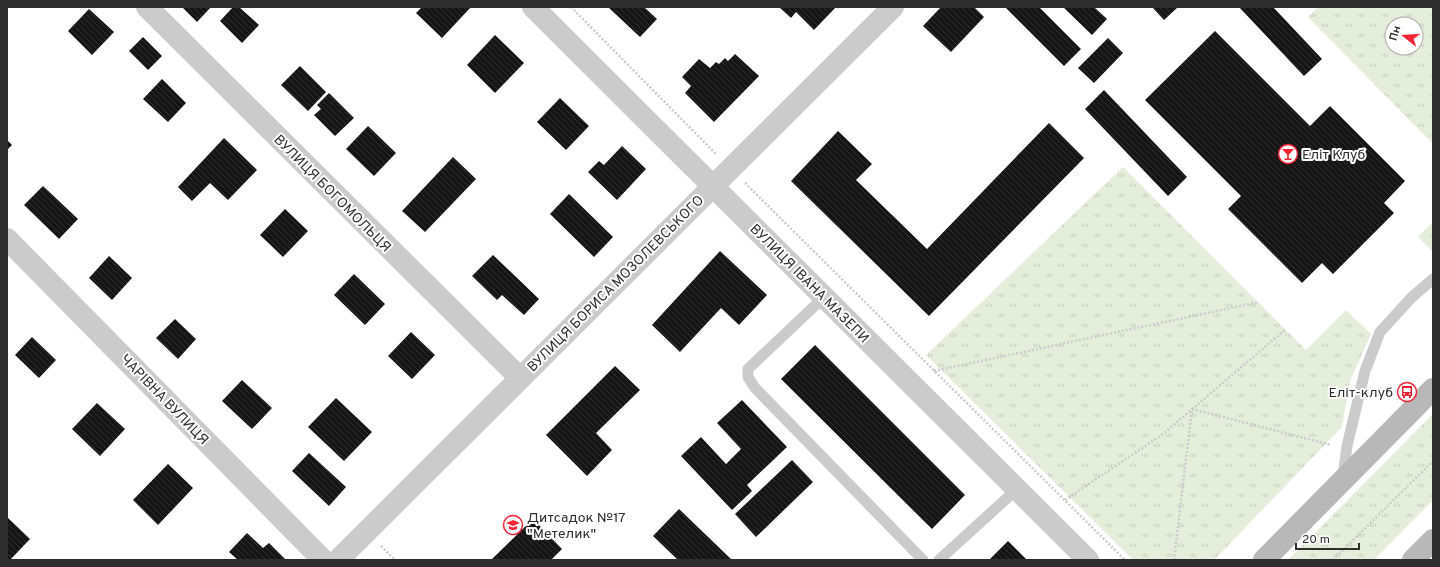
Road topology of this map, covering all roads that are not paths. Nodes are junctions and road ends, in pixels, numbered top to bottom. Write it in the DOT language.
graph roads {
  1 [pos="147,7"];
  2 [pos="533,7"];
  3 [pos="893,7"];
  4 [pos="713,186"];
  5 [pos="7,239"];
  6 [pos="1433,279"];
  7 [pos="824,297"];
  8 [pos="520,378"];
  9 [pos="1433,389"];
  10 [pos="1342,480"];
  11 [pos="1017,489"];
  12 [pos="1433,540"];
  13 [pos="323,560"];
  14 [pos="338,560"];
  15 [pos="923,560"];
  16 [pos="939,560"];
  17 [pos="1088,560"];
  18 [pos="1264,560"];
  19 [pos="1413,560"];
  1 -- 8 [label="street, ВУЛИЦЯ БОГОМОЛЬЦЯ"];
  2 -- 4 [label="street, ВУЛИЦЯ ІВАНА МАЗЕПИ"];
  3 -- 4 [label="street, ВУЛИЦЯ БОРИСА МОЗОЛЕВСЬКОГО"];
  4 -- 7 [label="street, ВУЛИЦЯ ІВАНА МАЗЕПИ"];
  4 -- 8 [label="street, ВУЛИЦЯ БОРИСА МОЗОЛЕВСЬКОГО"];
  5 -- 13 [label="street, ЧАРІВНА ВУЛИЦЯ"];
  6 -- 10 [label="lane"];
  7 -- 11 [label="street, ВУЛИЦЯ ІВАНА МАЗЕПИ"];
  7 -- 15 [label="lane"];
  8 -- 14 [label="street, ВУЛИЦЯ БОРИСА МОЗОЛЕВСЬКОГО"];
  9 -- 10 [label="main road"];
  10 -- 18 [label="main road"];
  11 -- 16 [label="lane"];
  11 -- 17 [label="street, ВУЛИЦЯ ІВАНА МАЗЕПИ"];
  12 -- 19 [label="main road"];
}
